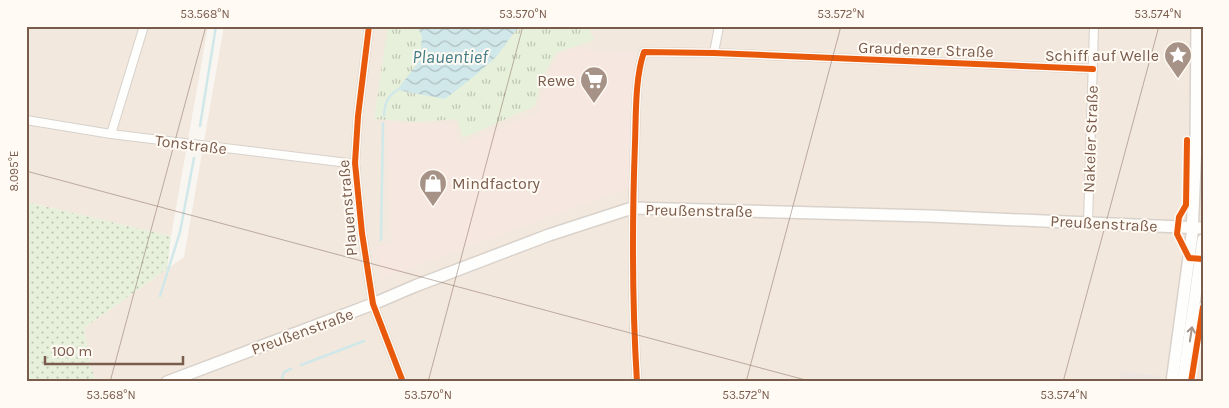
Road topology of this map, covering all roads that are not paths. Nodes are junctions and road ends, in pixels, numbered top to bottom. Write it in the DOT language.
graph roads {
  1 [pos="144,26"];
  2 [pos="369,26"];
  3 [pos="719,26"];
  4 [pos="1094,26"];
  5 [pos="1197,26"];
  6 [pos="714,53"];
  7 [pos="1092,69"];
  8 [pos="26,120"];
  9 [pos="111,134"];
  10 [pos="355,163"];
  11 [pos="632,208"];
  12 [pos="1088,222"];
  13 [pos="1198,227"];
  14 [pos="1203,240"];
  15 [pos="374,304"];
  16 [pos="168,382"];
  17 [pos="403,382"];
  18 [pos="637,382"];
  19 [pos="1172,382"];
  20 [pos="1183,382"];
  1 -- 9 [label="street"];
  2 -- 10 [label="street, Plauenstraße"];
  3 -- 6 [label="street"];
  4 -- 7 [label="street, Nakeler Straße"];
  5 -- 13 [label="main road"];
  6 -- 7 [label="street, Graudenzer Straße"];
  6 -- 11 [label="street, Graudenzer Straße"];
  7 -- 12 [label="street, Nakeler Straße"];
  8 -- 9 [label="street, Tonstraße"];
  9 -- 10 [label="street, Tonstraße"];
  10 -- 15 [label="street, Plauenstraße"];
  11 -- 12 [label="main road, Preußenstraße"];
  11 -- 15 [label="main road, Preußenstraße"];
  11 -- 18 [label="street"];
  12 -- 13 [label="main road, Preußenstraße"];
  13 -- 19 [label="main road"];
  20 -- 14 [label="main road, one-way"];
  15 -- 16 [label="main road, Preußenstraße"];
  15 -- 17 [label="street, Plauenstraße"];
}
